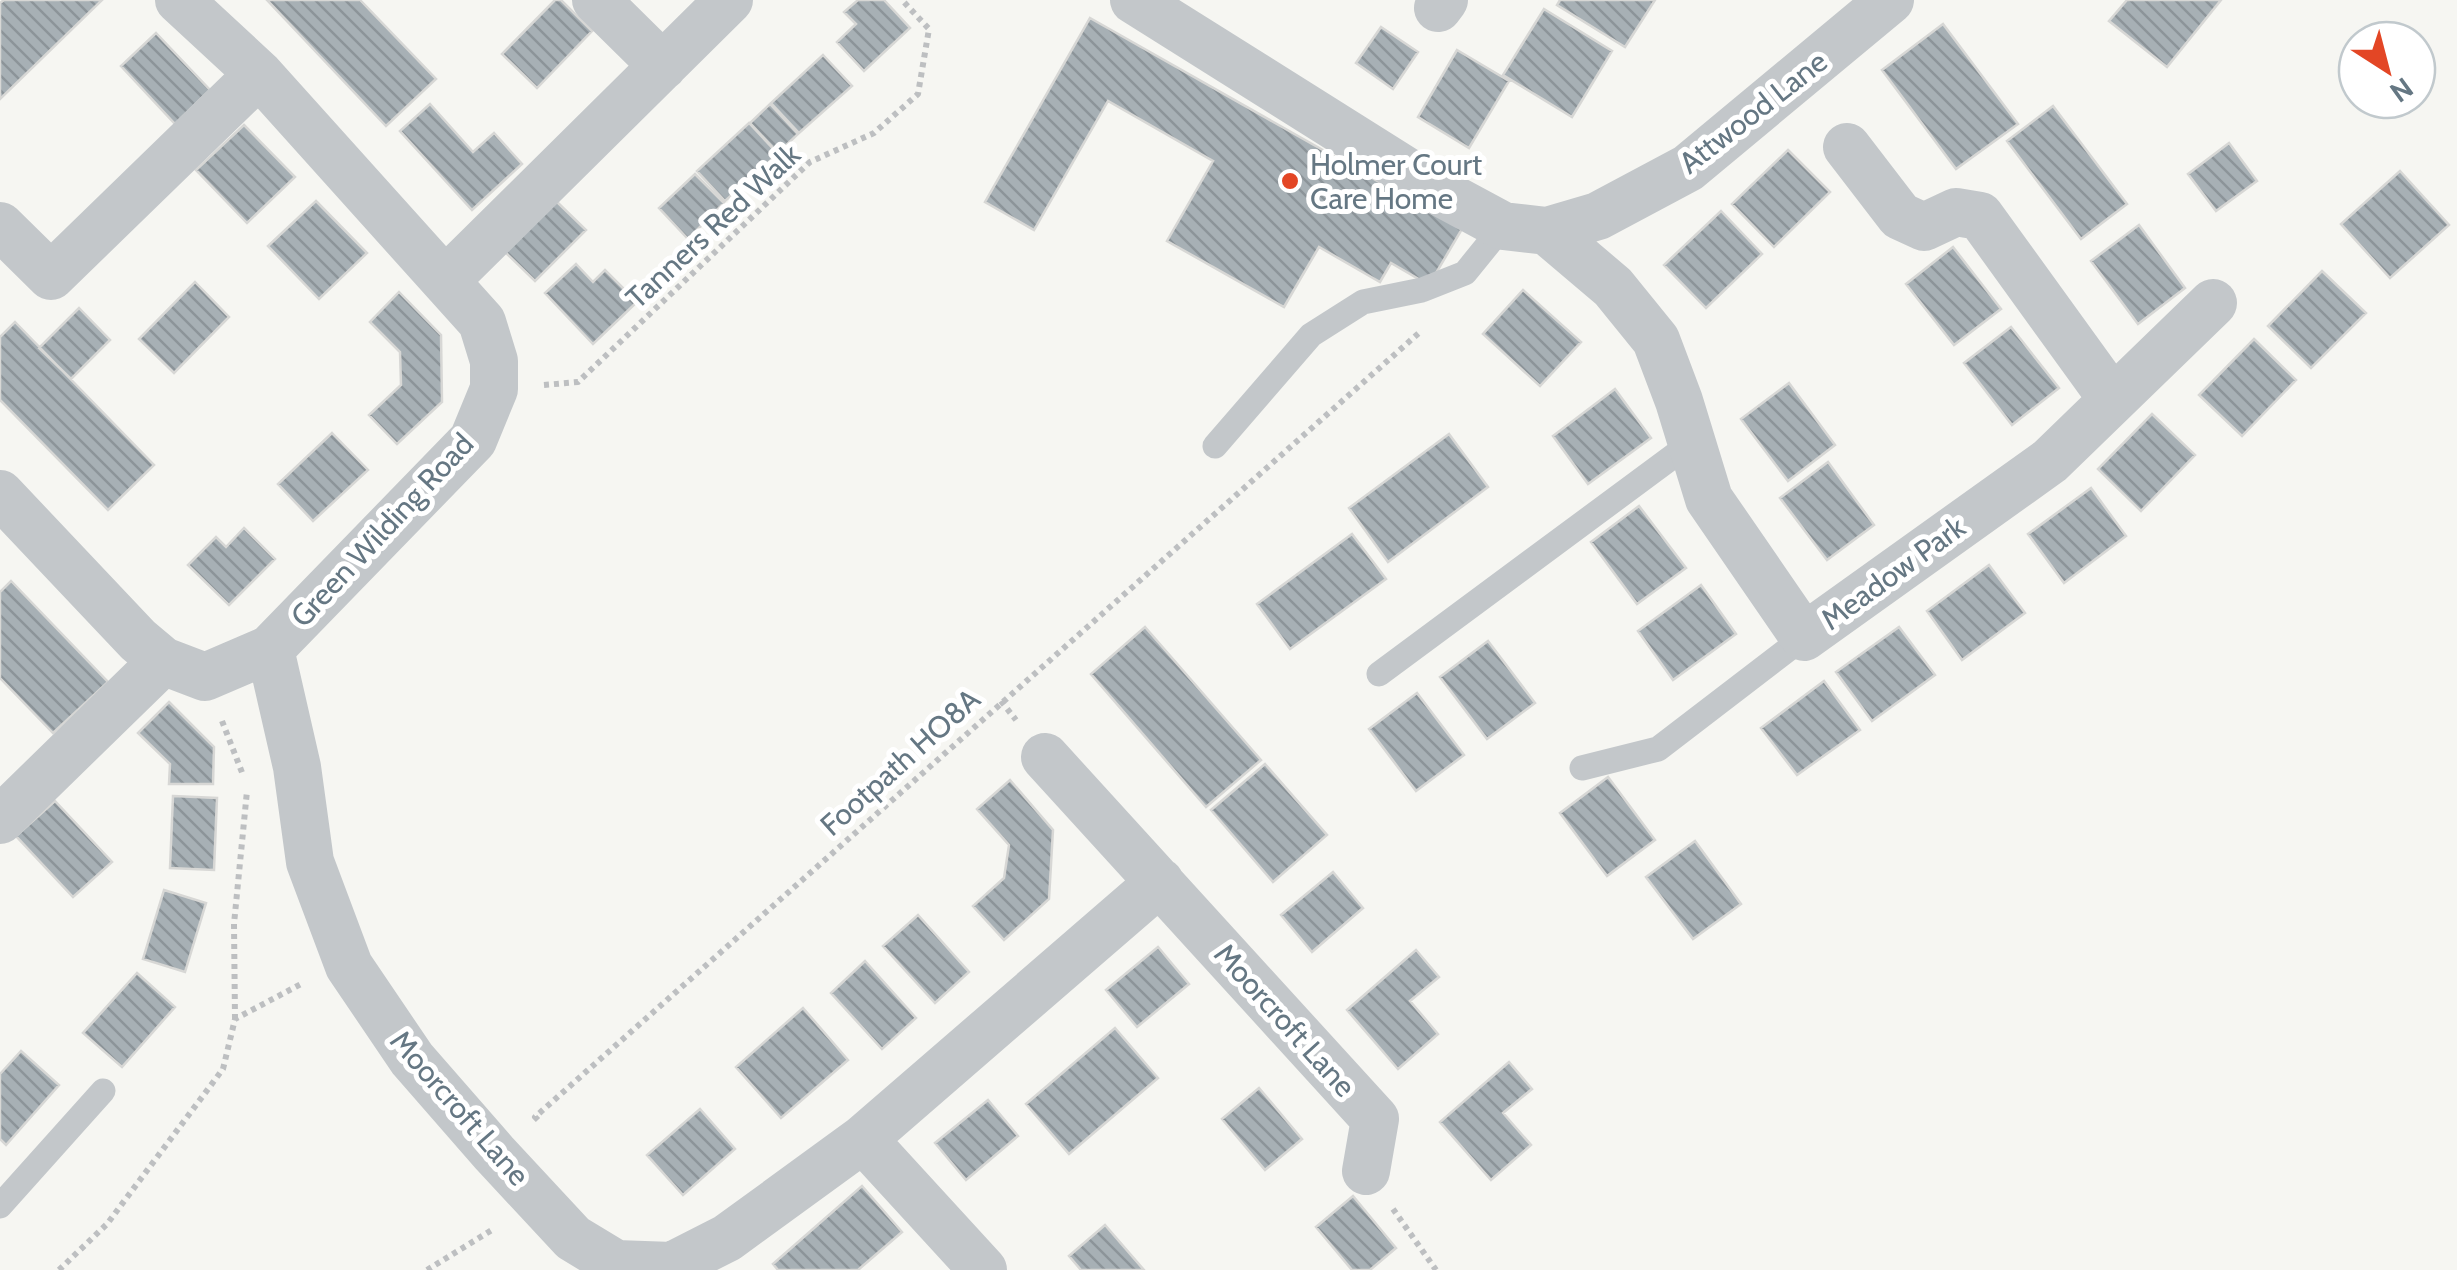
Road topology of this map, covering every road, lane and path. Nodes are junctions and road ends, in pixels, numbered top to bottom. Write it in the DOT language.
graph roads {
  1 [pos="179,0"];
  2 [pos="596,0"];
  3 [pos="729,0"];
  4 [pos="902,0"];
  5 [pos="1134,0"];
  6 [pos="1890,0"];
  7 [pos="663,66"];
  8 [pos="259,74"];
  9 [pos="1847,147"];
  10 [pos="0,226"];
  11 [pos="1525,228"];
  12 [pos="447,279"];
  13 [pos="2213,303"];
  14 [pos="1423,330"];
  15 [pos="494,389"];
  16 [pos="2113,400"];
  17 [pos="1691,443"];
  18 [pos="1215,446"];
  19 [pos="0,494"];
  20 [pos="1804,637"];
  21 [pos="270,649"];
  22 [pos="184,669"];
  23 [pos="1379,674"];
  24 [pos="1046,757"];
  25 [pos="1582,768"];
  26 [pos="0,820"];
  27 [pos="1160,882"];
  28 [pos="349,966"];
  29 [pos="235,1019"];
  30 [pos="104,1092"];
  31 [pos="546,1129"];
  32 [pos="863,1139"];
  33 [pos="1366,1172"];
  34 [pos="0,1206"];
  35 [pos="59,1270"];
  36 [pos="983,1270"];
  37 [pos="1436,1270"];
  1 -- 8 [label="street, Green Wilding Road"];
  2 -- 7 [label="street"];
  3 -- 7 [label="street"];
  4 -- 15 [label="path, Tanners Red Walk"];
  5 -- 11 [label="street"];
  6 -- 11 [label="street, Attwood Lane"];
  7 -- 12 [label="street"];
  8 -- 10 [label="street"];
  8 -- 12 [label="street, Green Wilding Road"];
  9 -- 16 [label="street"];
  11 -- 17 [label="street, Meadow Park"];
  11 -- 18 [label="lane"];
  12 -- 15 [label="street, Green Wilding Road"];
  13 -- 16 [label="street, Meadow Park"];
  14 -- 31 [label="path, Footpath HO8A"];
  15 -- 21 [label="street, Green Wilding Road"];
  16 -- 20 [label="street, Meadow Park"];
  17 -- 20 [label="street, Meadow Park"];
  17 -- 23 [label="lane"];
  19 -- 22 [label="street"];
  20 -- 25 [label="lane"];
  21 -- 22 [label="street, Green Wilding Road"];
  21 -- 28 [label="street, Moorcroft Lane"];
  22 -- 26 [label="street"];
  22 -- 29 [label="path"];
  24 -- 27 [label="street, Moorcroft Lane"];
  27 -- 32 [label="street, Moorcroft Lane"];
  27 -- 33 [label="street, Moorcroft Lane"];
  28 -- 29 [label="path"];
  28 -- 32 [label="street, Moorcroft Lane"];
  29 -- 35 [label="path"];
  30 -- 34 [label="lane"];
  32 -- 36 [label="street"];
  33 -- 37 [label="path"];
}
